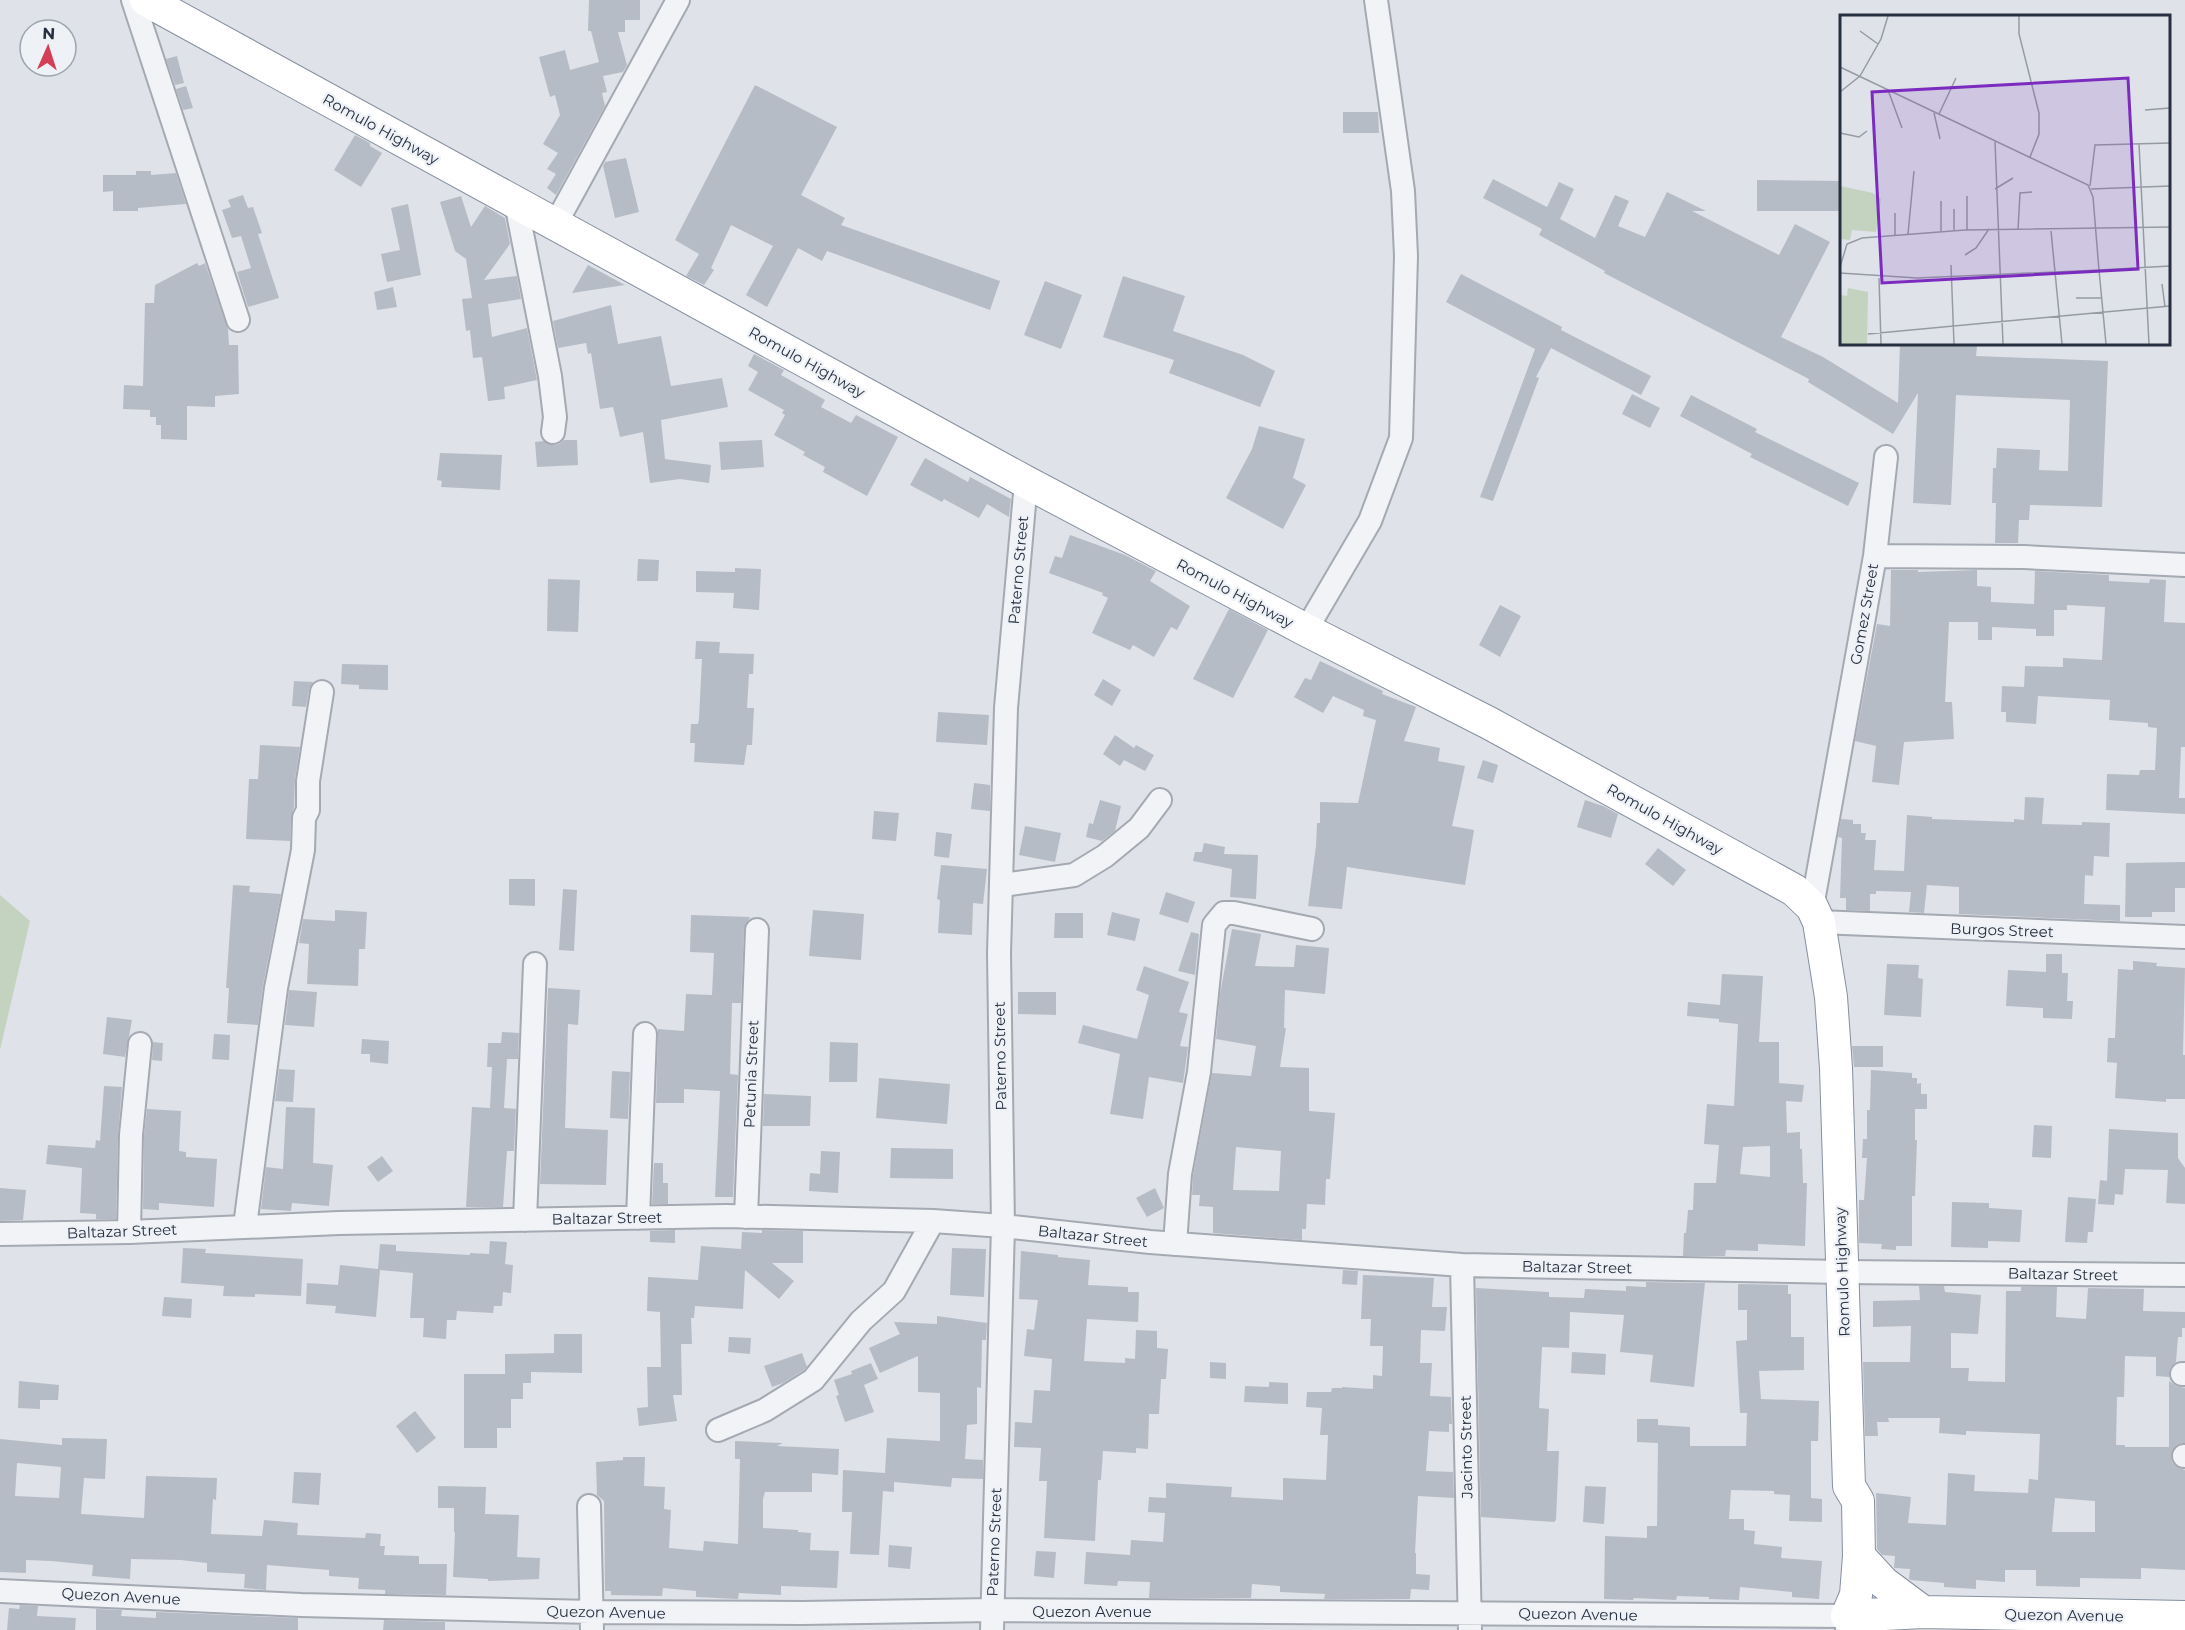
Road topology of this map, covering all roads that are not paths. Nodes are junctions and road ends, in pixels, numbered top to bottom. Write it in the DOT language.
graph roads {
  1 [pos="133,0"];
  2 [pos="146,0"];
  3 [pos="678,0"];
  4 [pos="1376,0"];
  5 [pos="516,203"];
  6 [pos="555,225"];
  7 [pos="237,320"];
  8 [pos="553,432"];
  9 [pos="1886,457"];
  10 [pos="1026,482"];
  11 [pos="1875,555"];
  12 [pos="2185,565"];
  13 [pos="1306,630"];
  14 [pos="322,692"];
  15 [pos="1160,800"];
  16 [pos="1002,885"];
  17 [pos="1816,915"];
  18 [pos="1312,929"];
  19 [pos="757,930"];
  20 [pos="2185,937"];
  21 [pos="535,964"];
  22 [pos="645,1034"];
  23 [pos="140,1044"];
  24 [pos="746,1217"];
  25 [pos="638,1218"];
  26 [pos="525,1220"];
  27 [pos="933,1221"];
  28 [pos="245,1226"];
  29 [pos="1003,1226"];
  30 [pos="129,1232"];
  31 [pos="0,1234"];
  32 [pos="1175,1244"];
  33 [pos="1462,1264"];
  34 [pos="1842,1272"];
  35 [pos="2185,1275"];
  36 [pos="718,1430"];
  37 [pos="1849,1486"];
  38 [pos="590,1506"];
  39 [pos="1859,1556"];
  40 [pos="0,1591"];
  41 [pos="1923,1612"];
  42 [pos="2185,1617"];
  43 [pos="992,1620"];
  44 [pos="592,1621"];
  45 [pos="1469,1622"];
  46 [pos="1847,1623"];
  1 -- 7 [label="street"];
  2 -- 5 [label="highway, Romulo Highway"];
  3 -- 6 [label="street"];
  4 -- 13 [label="street"];
  5 -- 6 [label="highway, Romulo Highway"];
  5 -- 8 [label="street"];
  6 -- 10 [label="highway, Romulo Highway"];
  9 -- 11 [label="street"];
  10 -- 13 [label="highway, Romulo Highway"];
  10 -- 16 [label="street, Paterno Street"];
  11 -- 12 [label="street, Gomez Street"];
  11 -- 17 [label="street, Gomez Street"];
  13 -- 17 [label="highway, Romulo Highway"];
  14 -- 28 [label="street"];
  15 -- 16 [label="street"];
  16 -- 29 [label="street, Paterno Street"];
  17 -- 20 [label="street, Burgos Street"];
  17 -- 34 [label="highway, Romulo Highway"];
  18 -- 32 [label="street"];
  19 -- 24 [label="street, Petunia Street"];
  21 -- 26 [label="street"];
  22 -- 25 [label="street"];
  23 -- 30 [label="street"];
  24 -- 25 [label="street, Baltazar Street"];
  24 -- 27 [label="street, Baltazar Street"];
  25 -- 26 [label="street, Baltazar Street"];
  26 -- 28 [label="street, Baltazar Street"];
  27 -- 29 [label="street, Baltazar Street"];
  27 -- 36 [label="street"];
  28 -- 30 [label="street, Baltazar Street"];
  29 -- 32 [label="street, Baltazar Street"];
  29 -- 43 [label="street, Paterno Street"];
  30 -- 31 [label="street, Baltazar Street"];
  32 -- 33 [label="street, Baltazar Street"];
  33 -- 34 [label="street, Baltazar Street"];
  33 -- 45 [label="street, Jacinto Street"];
  34 -- 35 [label="street, Baltazar Street"];
  34 -- 37 [label="highway, Romulo Highway"];
  37 -- 39 [label="highway, Romulo Highway"];
  37 -- 46 [label="highway, Romulo Highway"];
  38 -- 44 [label="street"];
  39 -- 41 [label="highway"];
  39 -- 46 [label="highway, Romulo Highway"];
  40 -- 44 [label="street, Quezon Avenue"];
  41 -- 42 [label="highway, Quezon Avenue"];
  41 -- 46 [label="highway, Quezon Avenue"];
  43 -- 44 [label="street, Quezon Avenue"];
  43 -- 45 [label="street, Quezon Avenue"];
  45 -- 46 [label="street, Quezon Avenue"];
}
